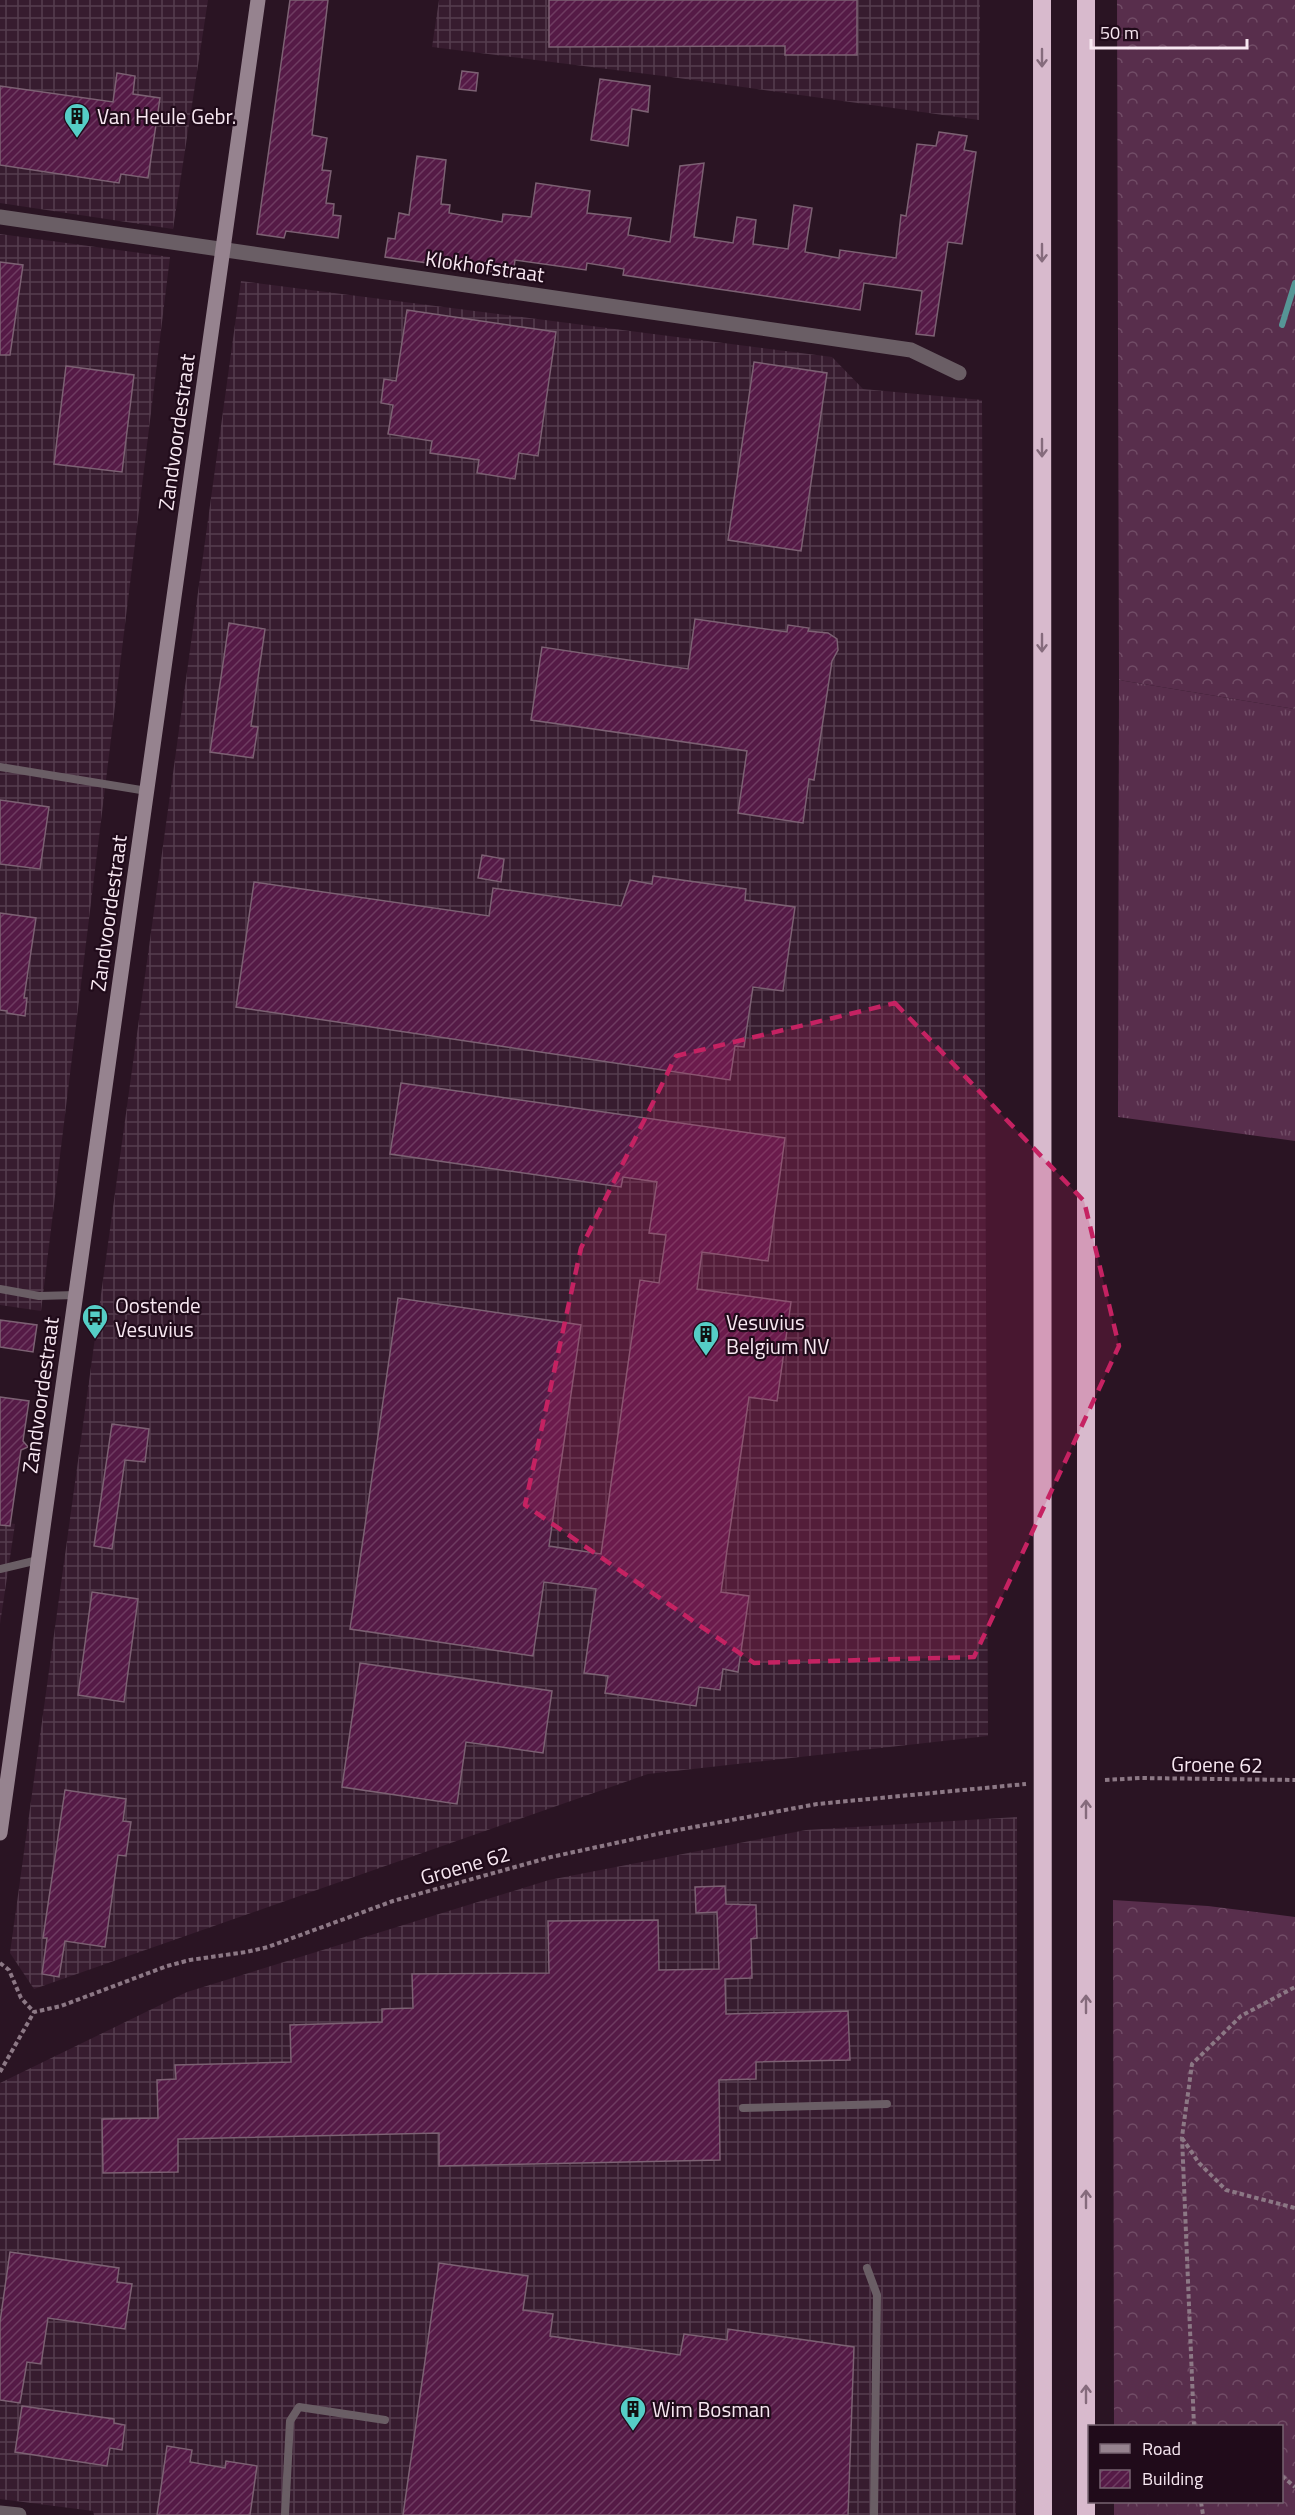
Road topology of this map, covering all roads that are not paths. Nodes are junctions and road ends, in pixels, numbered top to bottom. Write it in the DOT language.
graph roads {
  1 [pos="258,0"];
  2 [pos="1042,0"];
  3 [pos="1086,0"];
  4 [pos="0,217"];
  5 [pos="223,249"];
  6 [pos="959,373"];
  7 [pos="0,767"];
  8 [pos="147,791"];
  9 [pos="0,1289"];
  10 [pos="76,1295"];
  11 [pos="38,1560"];
  12 [pos="0,1569"];
  13 [pos="2,1800"];
  14 [pos="0,1833"];
  15 [pos="887,2104"];
  16 [pos="743,2108"];
  17 [pos="867,2268"];
  18 [pos="385,2420"];
  19 [pos="0,2513"];
  20 [pos="19,2515"];
  21 [pos="285,2515"];
  22 [pos="874,2515"];
  23 [pos="1043,2515"];
  24 [pos="1086,2515"];
  1 -- 5 [label="main road, Zandvoordestraat"];
  2 -- 23 [label="highway, one-way"];
  24 -- 3 [label="highway, one-way"];
  4 -- 5 [label="street, Klokhofstraat"];
  5 -- 6 [label="street, Klokhofstraat"];
  5 -- 8 [label="main road, Zandvoordestraat"];
  7 -- 8 [label="lane"];
  8 -- 10 [label="main road, Zandvoordestraat"];
  9 -- 10 [label="lane"];
  10 -- 11 [label="main road, Zandvoordestraat"];
  11 -- 12 [label="lane"];
  11 -- 13 [label="main road, Zandvoordestraat"];
  13 -- 14 [label="main road, Zandvoordestraat"];
  15 -- 16 [label="lane"];
  17 -- 22 [label="lane"];
  18 -- 21 [label="lane"];
  19 -- 20 [label="street"];
}
